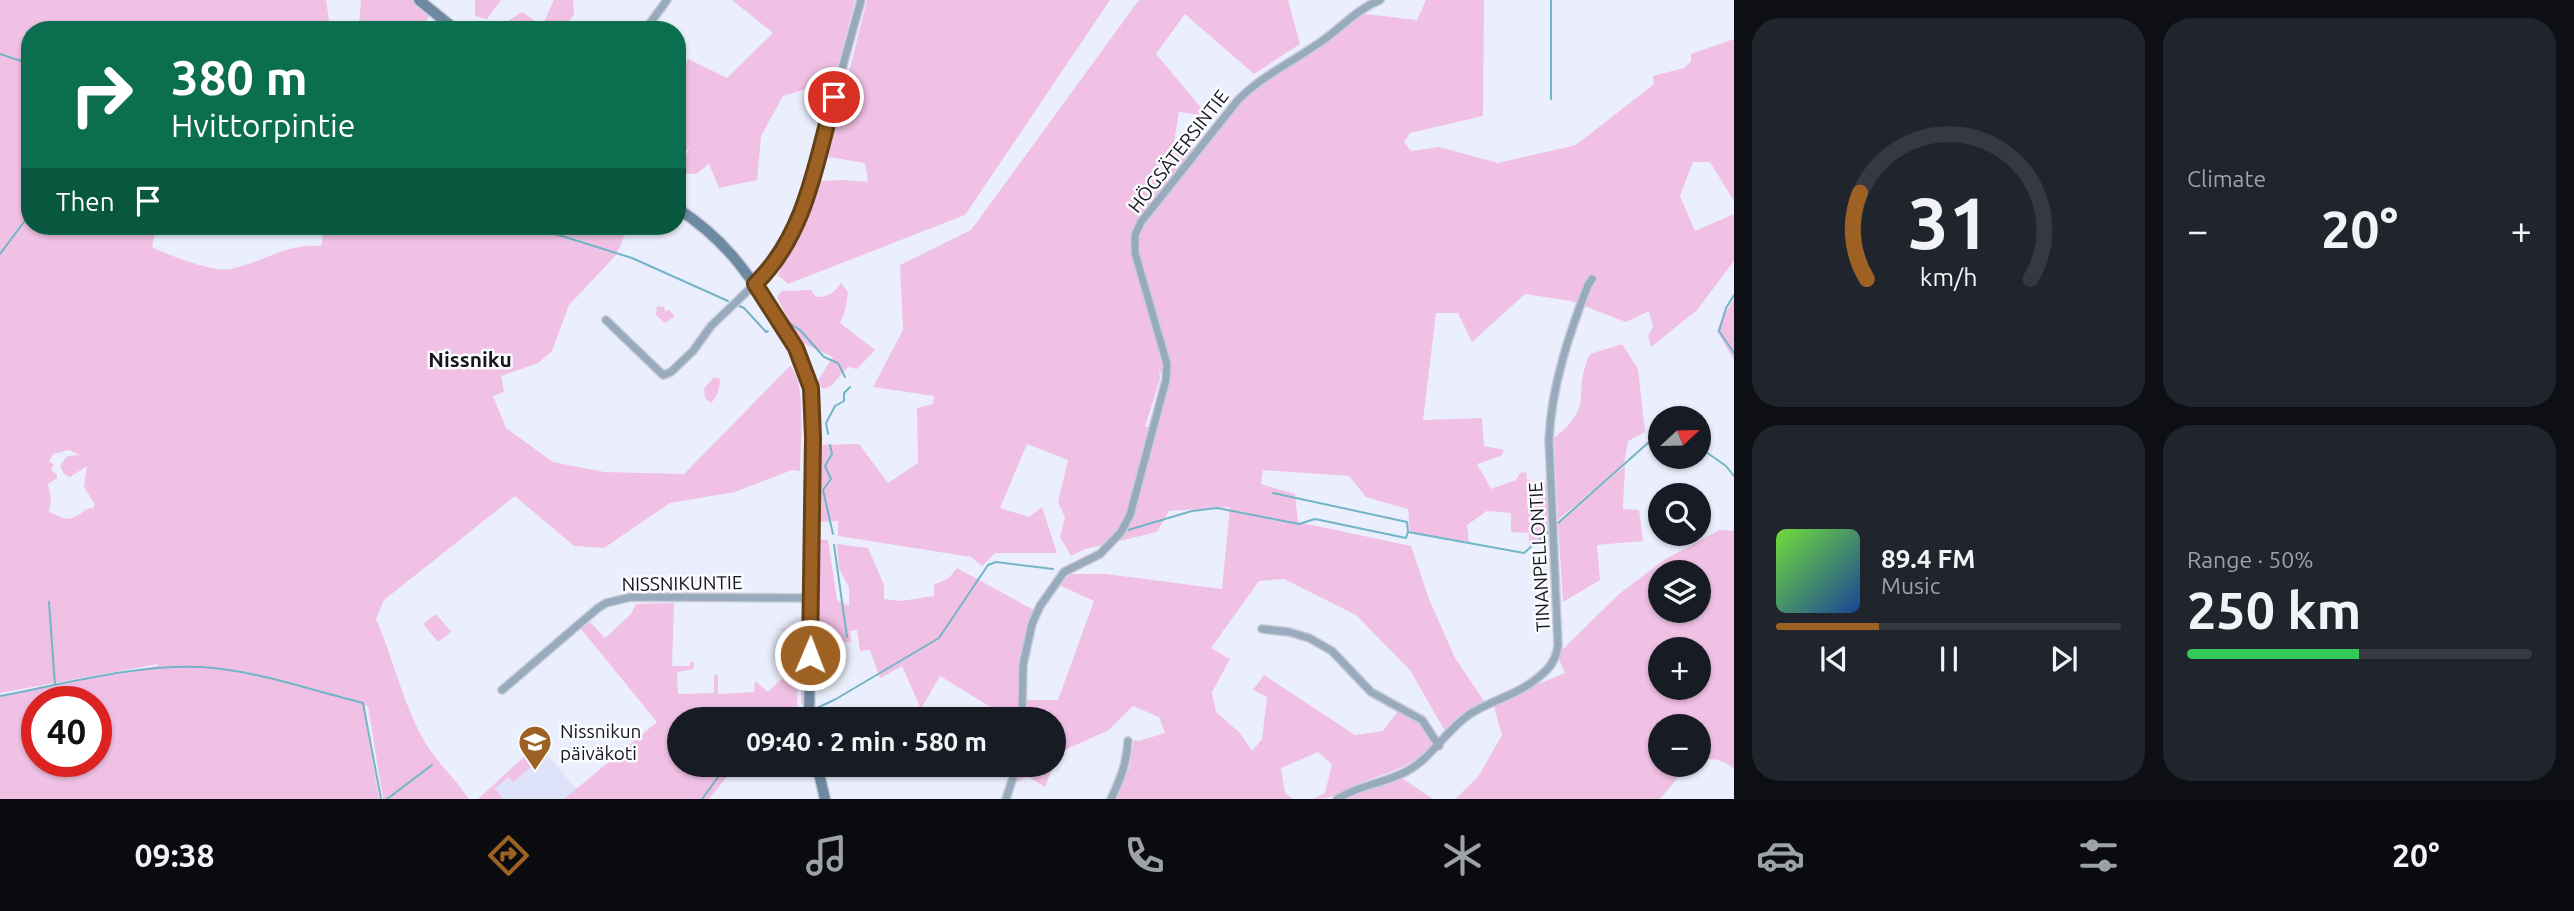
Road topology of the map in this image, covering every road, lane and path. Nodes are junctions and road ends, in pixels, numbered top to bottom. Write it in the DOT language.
graph roads {
  1 [pos="419,0"];
  2 [pos="667,0"];
  3 [pos="861,0"];
  4 [pos="1380,0"];
  5 [pos="445,21"];
  6 [pos="652,21"];
  7 [pos="686,215"];
  8 [pos="1592,279"];
  9 [pos="755,284"];
  10 [pos="606,320"];
  11 [pos="810,598"];
  12 [pos="1262,629"];
  13 [pos="502,690"];
  14 [pos="809,707"];
  15 [pos="1022,707"];
  16 [pos="1128,741"];
  17 [pos="1439,746"];
  18 [pos="820,777"];
  19 [pos="1013,777"];
  20 [pos="825,799"];
  21 [pos="1006,799"];
  22 [pos="1111,799"];
  23 [pos="1337,799"];
  1 -- 5 [label="street"];
  2 -- 6 [label="street"];
  3 -- 9 [label="street"];
  4 -- 15 [label="street, HÖGSÄTERSINTIE"];
  7 -- 9 [label="street"];
  8 -- 17 [label="street, TINANPELLONTIE"];
  9 -- 10 [label="street"];
  9 -- 11 [label="street"];
  11 -- 13 [label="street, NISSNIKUNTIE"];
  11 -- 14 [label="street"];
  12 -- 17 [label="street"];
  16 -- 22 [label="street"];
  17 -- 23 [label="street, TINANPELLONTIE"];
  18 -- 20 [label="street"];
  19 -- 21 [label="street"];
}
